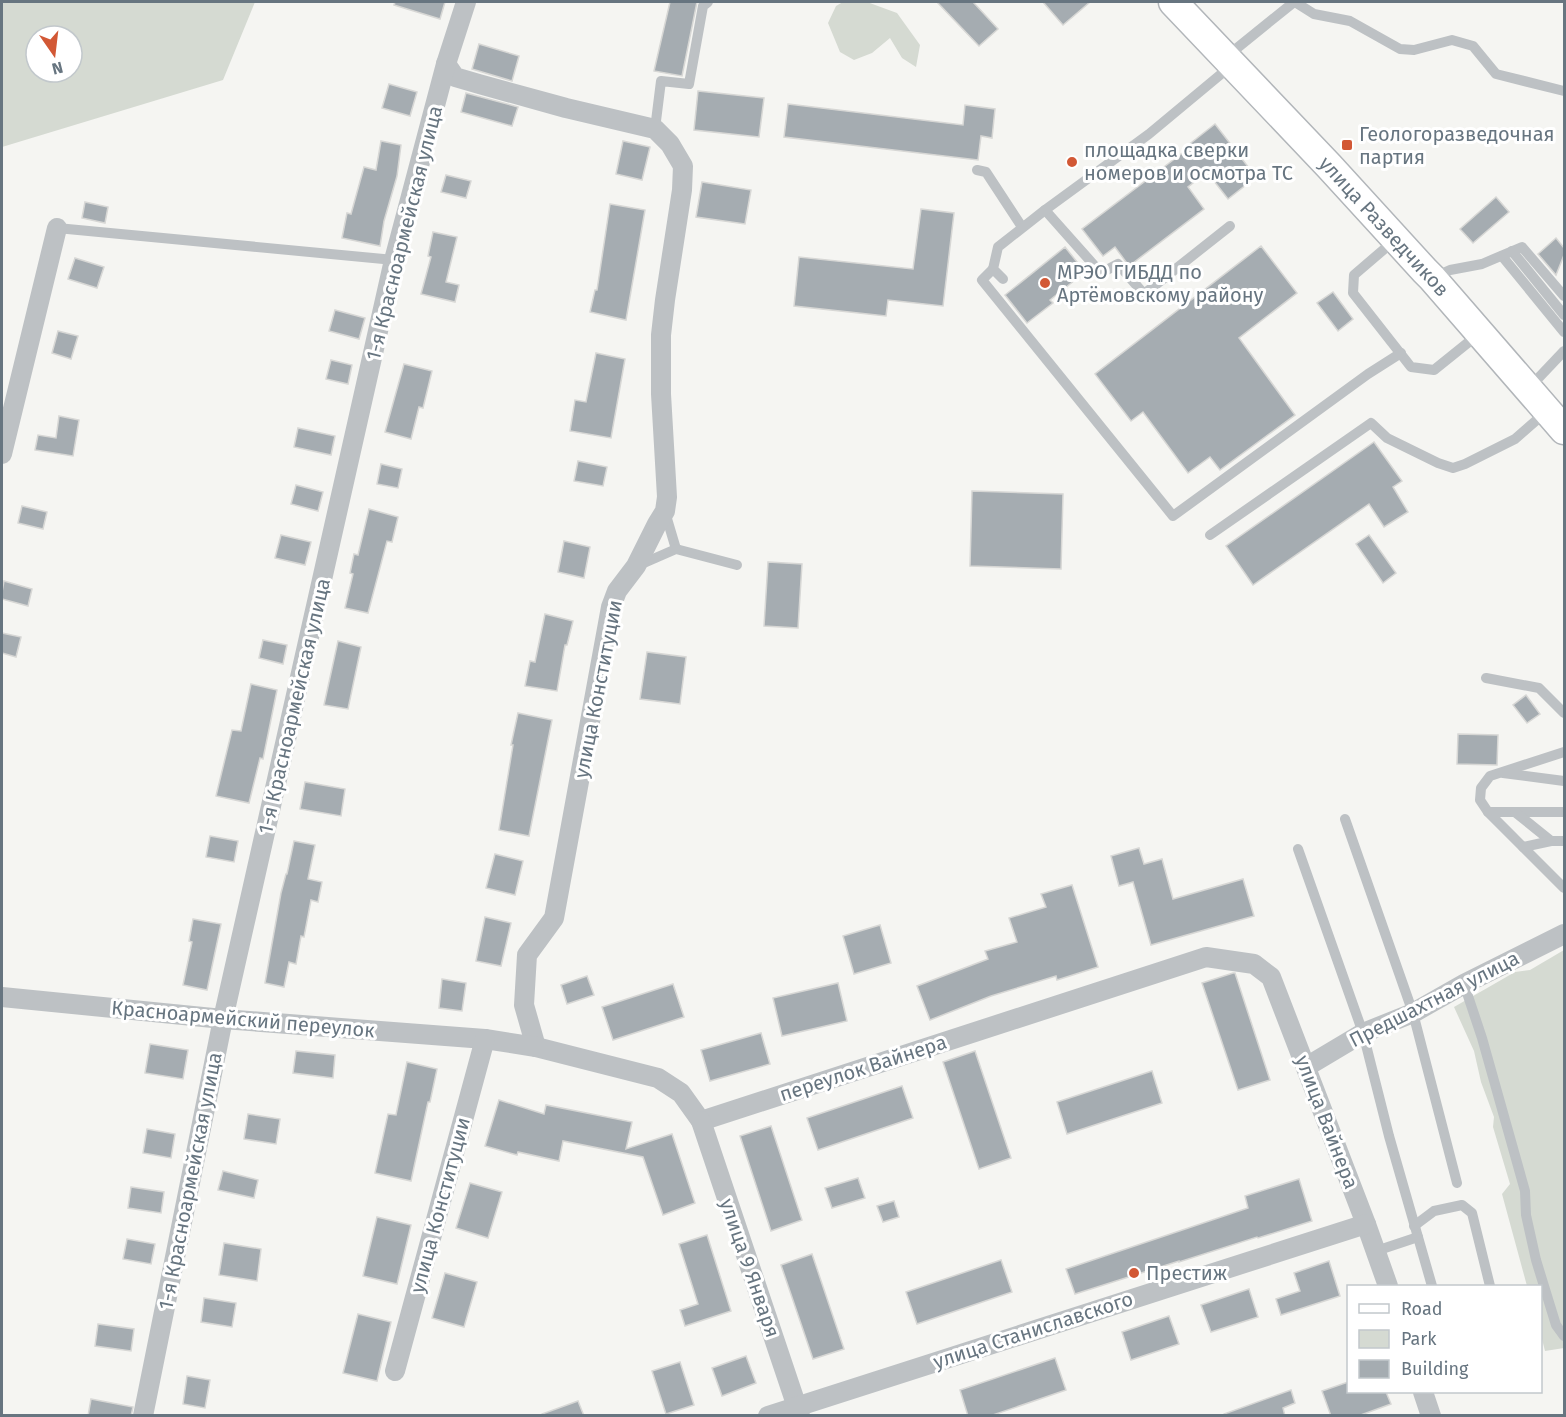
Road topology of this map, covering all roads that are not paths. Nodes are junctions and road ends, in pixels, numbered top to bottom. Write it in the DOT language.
graph roads {
  1 [pos="466,2"];
  2 [pos="708,2"];
  3 [pos="1173,2"];
  4 [pos="1295,2"];
  5 [pos="1229,61"];
  6 [pos="446,64"];
  7 [pos="1564,91"];
  8 [pos="655,129"];
  9 [pos="977,170"];
  10 [pos="1045,210"];
  11 [pos="1230,226"];
  12 [pos="1022,227"];
  13 [pos="57,228"];
  14 [pos="1396,239"];
  15 [pos="1507,254"];
  16 [pos="394,260"];
  17 [pos="993,269"];
  18 [pos="1432,278"];
  19 [pos="1003,279"];
  20 [pos="1564,296"];
  21 [pos="1564,315"];
  22 [pos="1564,332"];
  23 [pos="1480,333"];
  24 [pos="1564,351"];
  25 [pos="1401,353"];
  26 [pos="1528,389"];
  27 [pos="1556,421"];
  28 [pos="2,454"];
  29 [pos="665,511"];
  30 [pos="1210,535"];
  31 [pos="676,549"];
  32 [pos="737,565"];
  33 [pos="636,566"];
  34 [pos="1486,678"];
  35 [pos="1564,713"];
  36 [pos="1564,752"];
  37 [pos="1500,773"];
  38 [pos="1564,781"];
  39 [pos="1488,812"];
  40 [pos="1515,812"];
  41 [pos="1564,812"];
  42 [pos="1345,819"];
  43 [pos="1551,841"];
  44 [pos="1564,841"];
  45 [pos="1523,847"];
  46 [pos="1298,849"];
  47 [pos="1564,888"];
  48 [pos="1564,934"];
  49 [pos="1254,964"];
  50 [pos="1464,984"];
  51 [pos="2,997"];
  52 [pos="1413,1013"];
  53 [pos="223,1019"];
  54 [pos="1363,1032"];
  55 [pos="485,1039"];
  56 [pos="536,1047"];
  57 [pos="1306,1067"];
  58 [pos="701,1121"];
  59 [pos="1457,1183"];
  60 [pos="1366,1224"];
  61 [pos="1414,1226"];
  62 [pos="1418,1237"];
  63 [pos="1376,1251"];
  64 [pos="1387,1285"];
  65 [pos="1431,1285"];
  66 [pos="1490,1285"];
  67 [pos="1564,1336"];
  68 [pos="395,1371"];
  69 [pos="1423,1393"];
  70 [pos="798,1410"];
  71 [pos="143,1416"];
  72 [pos="768,1416"];
  73 [pos="1431,1416"];
  1 -- 6 [label="street, 1-я Красноармейская улица"];
  2 -- 8 [label="lane"];
  3 -- 5 [label="main road, улица Разведчиков"];
  4 -- 5 [label="lane"];
  4 -- 7 [label="lane"];
  5 -- 10 [label="lane"];
  5 -- 14 [label="main road, улица Разведчиков"];
  6 -- 8 [label="street"];
  6 -- 16 [label="street, 1-я Красноармейская улица"];
  8 -- 29 [label="street, улица Конституции"];
  9 -- 12 [label="lane"];
  10 -- 11 [label="lane"];
  10 -- 12 [label="lane"];
  12 -- 17 [label="lane"];
  13 -- 16 [label="lane"];
  13 -- 28 [label="street"];
  14 -- 18 [label="main road, улица Разведчиков"];
  14 -- 25 [label="lane"];
  15 -- 18 [label="lane"];
  15 -- 20 [label="lane"];
  15 -- 21 [label="lane"];
  15 -- 22 [label="lane"];
  16 -- 53 [label="street, 1-я Красноармейская улица"];
  17 -- 19 [label="lane"];
  17 -- 25 [label="lane"];
  18 -- 23 [label="main road, улица Разведчиков"];
  23 -- 25 [label="lane"];
  23 -- 26 [label="main road, улица Разведчиков"];
  24 -- 26 [label="lane"];
  26 -- 27 [label="main road, улица Разведчиков"];
  27 -- 30 [label="lane"];
  29 -- 31 [label="lane"];
  29 -- 33 [label="street, улица Конституции"];
  31 -- 32 [label="lane"];
  31 -- 33 [label="lane"];
  33 -- 56 [label="street, улица Конституции"];
  34 -- 35 [label="lane"];
  36 -- 37 [label="lane"];
  37 -- 38 [label="lane"];
  37 -- 39 [label="lane"];
  39 -- 40 [label="lane"];
  39 -- 45 [label="lane"];
  40 -- 41 [label="lane"];
  40 -- 43 [label="lane"];
  42 -- 52 [label="lane"];
  43 -- 44 [label="lane"];
  43 -- 45 [label="lane"];
  45 -- 47 [label="lane"];
  46 -- 54 [label="lane"];
  48 -- 50 [label="street, Предшахтная улица"];
  49 -- 57 [label="street, улица Вайнера"];
  49 -- 58 [label="street, переулок Вайнера"];
  50 -- 52 [label="street, Предшахтная улица"];
  50 -- 67 [label="lane"];
  51 -- 53 [label="street, Красноармейский переулок"];
  52 -- 54 [label="street, Предшахтная улица"];
  52 -- 59 [label="lane"];
  53 -- 55 [label="street, Красноармейский переулок"];
  53 -- 71 [label="street, 1-я Красноармейская улица"];
  54 -- 57 [label="street, Предшахтная улица"];
  54 -- 61 [label="lane"];
  55 -- 56 [label="street"];
  55 -- 68 [label="street, улица Конституции"];
  56 -- 58 [label="street"];
  57 -- 60 [label="street, улица Вайнера"];
  58 -- 70 [label="street, улица 9 Января"];
  60 -- 63 [label="street, улица Вайнера"];
  60 -- 70 [label="street, улица Станиславского"];
  61 -- 62 [label="lane"];
  61 -- 66 [label="lane"];
  62 -- 63 [label="lane"];
  62 -- 65 [label="lane"];
  63 -- 64 [label="street, улица Вайнера"];
  69 -- 73 [label="street"];
  70 -- 72 [label="street, улица Станиславского"];
}
